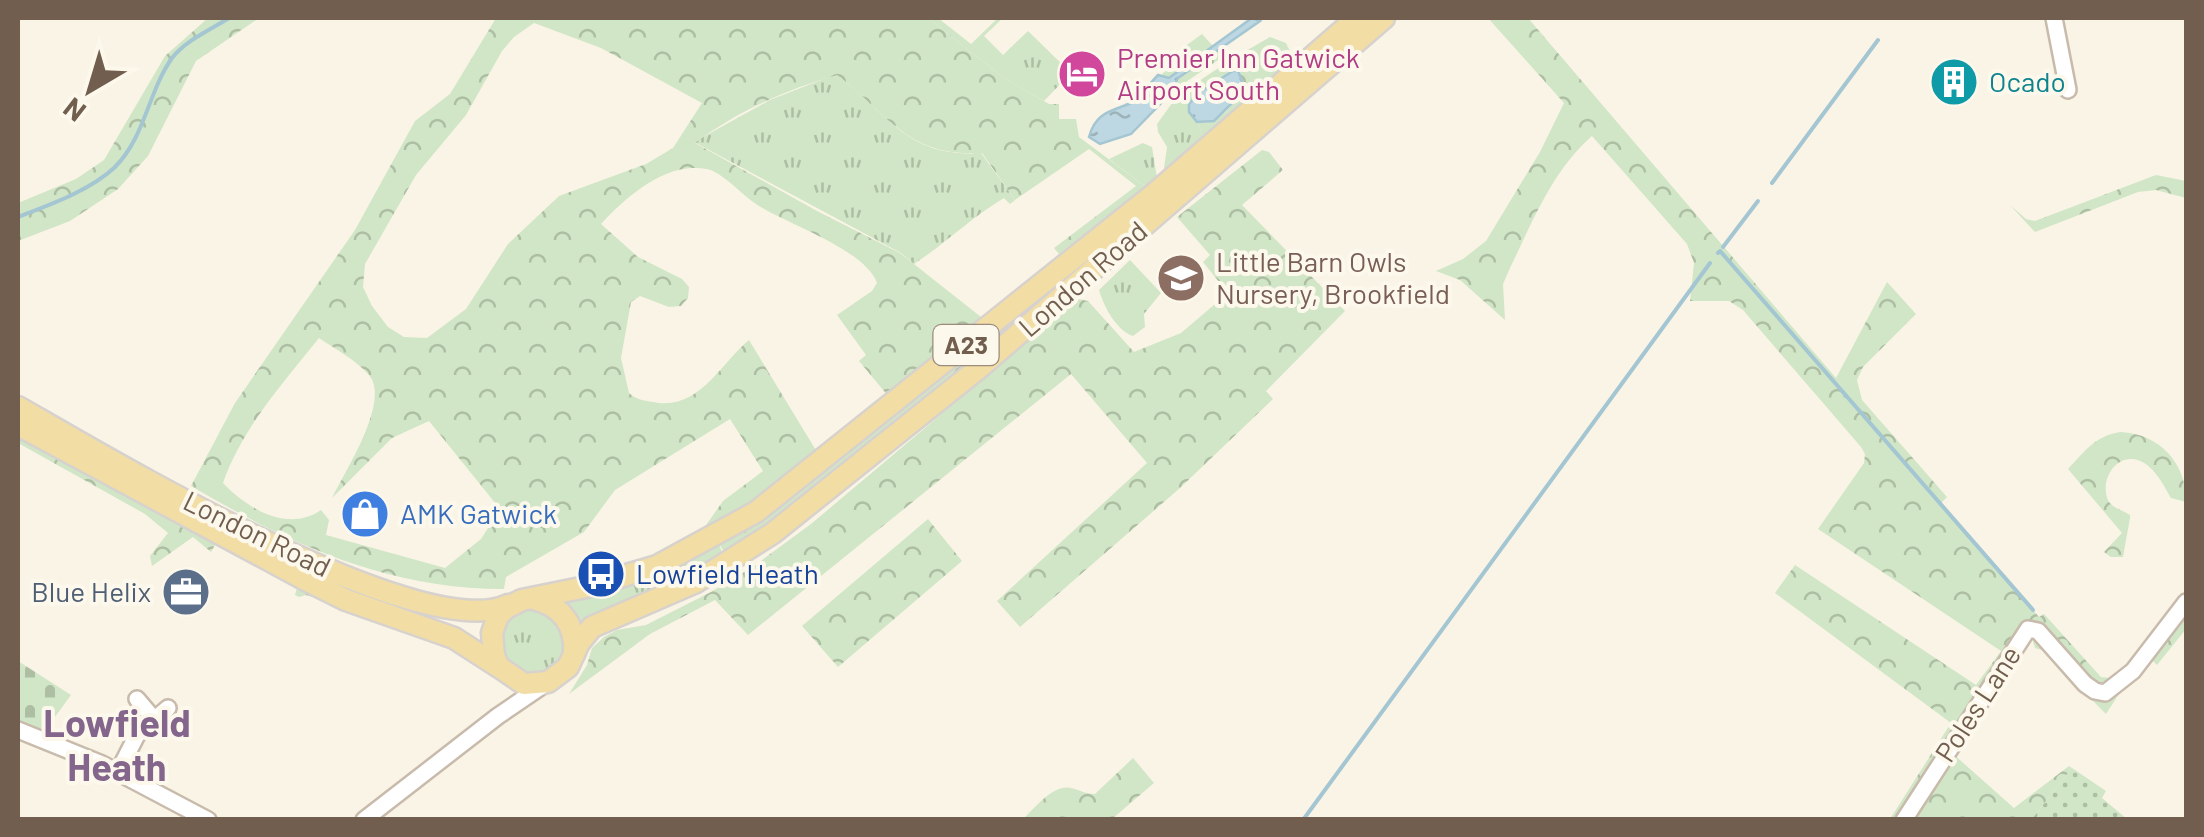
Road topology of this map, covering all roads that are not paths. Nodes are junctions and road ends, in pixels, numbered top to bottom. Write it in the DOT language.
graph roads {
  1 [pos="1357,18"];
  2 [pos="1384,18"];
  3 [pos="2054,18"];
  4 [pos="2068,90"];
  5 [pos="18,408"];
  6 [pos="18,425"];
  7 [pos="522,601"];
  8 [pos="2186,602"];
  9 [pos="574,656"];
  10 [pos="500,668"];
  11 [pos="548,682"];
  12 [pos="137,699"];
  13 [pos="168,708"];
  14 [pos="498,716"];
  15 [pos="154,719"];
  16 [pos="18,730"];
  17 [pos="118,772"];
  18 [pos="208,820"];
  19 [pos="364,820"];
  20 [pos="1904,820"];
  1 -- 7 [label="main road, London Road / A23"];
  2 -- 9 [label="main road, London Road / A23"];
  3 -- 4 [label="street"];
  5 -- 7 [label="main road, London Road / A23"];
  6 -- 10 [label="main road, London Road"];
  7 -- 9 [label="main road"];
  7 -- 10 [label="main road"];
  8 -- 20 [label="street, Poles Lane"];
  9 -- 11 [label="main road"];
  10 -- 11 [label="main road"];
  10 -- 14 [label="street"];
  11 -- 14 [label="street"];
  12 -- 15 [label="street"];
  13 -- 15 [label="street"];
  14 -- 19 [label="street"];
  15 -- 17 [label="street"];
  16 -- 17 [label="street"];
  17 -- 18 [label="street"];
}
